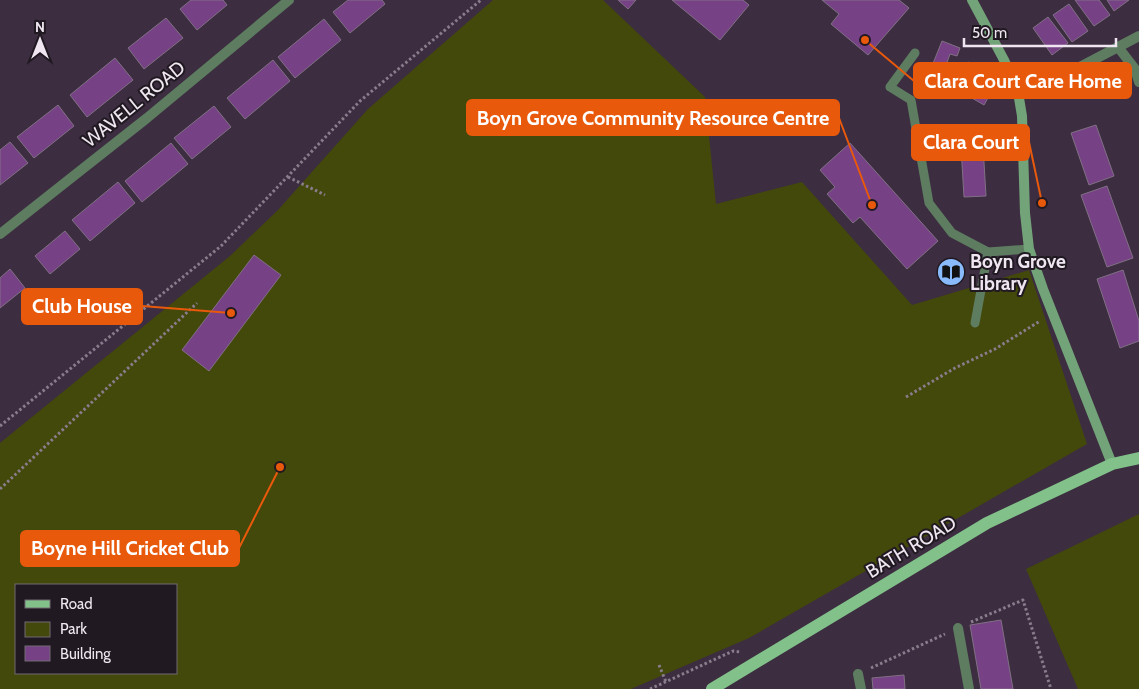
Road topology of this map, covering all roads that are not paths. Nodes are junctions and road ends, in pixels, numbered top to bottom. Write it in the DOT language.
graph roads {
  1 [pos="289,0"];
  2 [pos="972,0"];
  3 [pos="1139,36"];
  4 [pos="1118,47"];
  5 [pos="915,53"];
  6 [pos="1139,82"];
  7 [pos="1018,92"];
  8 [pos="0,234"];
  9 [pos="1030,249"];
  10 [pos="988,252"];
  11 [pos="975,323"];
  12 [pos="1139,458"];
  13 [pos="1112,464"];
  14 [pos="958,628"];
  15 [pos="858,674"];
  16 [pos="712,689"];
  17 [pos="861,689"];
  18 [pos="969,689"];
  1 -- 8 [label="street, WAVELL ROAD"];
  2 -- 7 [label="street"];
  3 -- 4 [label="street"];
  4 -- 6 [label="street"];
  4 -- 7 [label="street"];
  5 -- 10 [label="lane"];
  7 -- 9 [label="street"];
  9 -- 10 [label="lane"];
  9 -- 13 [label="street"];
  10 -- 11 [label="lane"];
  12 -- 13 [label="main road, BATH ROAD"];
  13 -- 16 [label="main road, BATH ROAD"];
  14 -- 18 [label="street"];
  15 -- 17 [label="street"];
}
